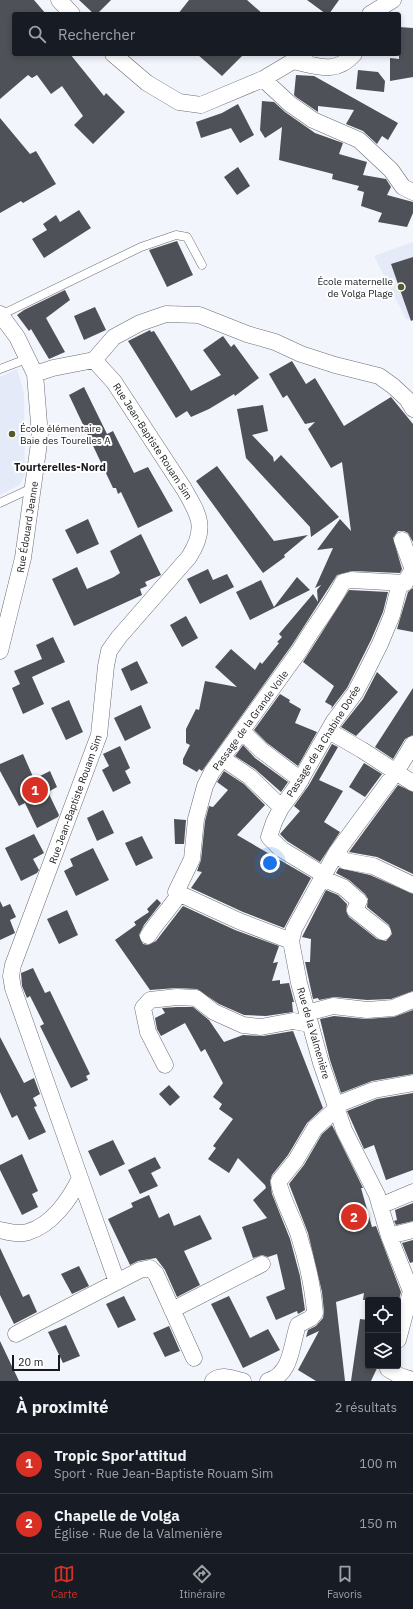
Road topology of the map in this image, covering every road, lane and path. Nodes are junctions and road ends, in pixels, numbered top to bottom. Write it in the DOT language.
graph roads {
  1 [pos="58,0"];
  2 [pos="393,0"];
  3 [pos="70,12"];
  4 [pos="373,12"];
  5 [pos="115,56"];
  6 [pos="352,56"];
  7 [pos="299,58"];
  8 [pos="263,79"];
  9 [pos="413,192"];
  10 [pos="202,265"];
  11 [pos="0,315"];
  12 [pos="28,358"];
  13 [pos="94,360"];
  14 [pos="0,369"];
  15 [pos="35,374"];
  16 [pos="413,409"];
  17 [pos="34,487"];
  18 [pos="0,503"];
  19 [pos="402,540"];
  20 [pos="413,571"];
  21 [pos="400,583"];
  22 [pos="6,612"];
  23 [pos="0,651"];
  24 [pos="242,731"];
  25 [pos="329,731"];
  26 [pos="413,744"];
  27 [pos="222,758"];
  28 [pos="396,772"];
  29 [pos="301,780"];
  30 [pos="413,783"];
  31 [pos="281,807"];
  32 [pos="336,853"];
  33 [pos="323,876"];
  34 [pos="413,885"];
  35 [pos="179,894"];
  36 [pos="383,932"];
  37 [pos="148,936"];
  38 [pos="291,941"];
  39 [pos="413,1000"];
  40 [pos="309,1018"];
  41 [pos="165,1065"];
  42 [pos="413,1083"];
  43 [pos="336,1107"];
  44 [pos="80,1178"];
  45 [pos="413,1192"];
  46 [pos="380,1206"];
  47 [pos="0,1230"];
  48 [pos="413,1230"];
  49 [pos="389,1236"];
  50 [pos="262,1264"];
  51 [pos="116,1282"];
  52 [pos="172,1310"];
  53 [pos="408,1321"];
  54 [pos="16,1334"];
  55 [pos="401,1334"];
  56 [pos="194,1358"];
  57 [pos="386,1372"];
  58 [pos="413,1380"];
  59 [pos="213,1381"];
  60 [pos="243,1381"];
  61 [pos="268,1381"];
  1 -- 3 [label="street"];
  2 -- 4 [label="street"];
  5 -- 8 [label="street"];
  6 -- 7 [label="street"];
  7 -- 8 [label="street"];
  8 -- 9 [label="street"];
  10 -- 11 [label="lane"];
  11 -- 12 [label="street, Rue Édouard Jeanne"];
  12 -- 14 [label="lane"];
  12 -- 15 [label="street, Rue Édouard Jeanne"];
  13 -- 15 [label="street"];
  13 -- 16 [label="street"];
  13 -- 44 [label="street, Rue Jean-Baptiste Rouam Sim"];
  15 -- 17 [label="street, Rue Édouard Jeanne"];
  17 -- 18 [label="lane"];
  17 -- 22 [label="street, Rue Édouard Jeanne"];
  19 -- 20 [label="street"];
  20 -- 21 [label="street"];
  21 -- 24 [label="street, Passage de la Grande Voile"];
  21 -- 25 [label="street, Passage de la Chabine Dorée"];
  22 -- 23 [label="street, Rue Édouard Jeanne"];
  24 -- 27 [label="street, Passage de la Grande Voile"];
  24 -- 29 [label="street"];
  25 -- 28 [label="street"];
  25 -- 29 [label="street, Passage de la Chabine Dorée"];
  26 -- 28 [label="street"];
  27 -- 31 [label="street"];
  27 -- 35 [label="street, Passage de la Grande Voile"];
  28 -- 30 [label="street"];
  28 -- 32 [label="street"];
  29 -- 31 [label="street, Passage de la Chabine Dorée"];
  31 -- 33 [label="street, Passage de la Chabine Dorée"];
  32 -- 33 [label="street"];
  32 -- 34 [label="street"];
  33 -- 36 [label="street"];
  33 -- 38 [label="street"];
  35 -- 37 [label="street"];
  35 -- 38 [label="street"];
  38 -- 40 [label="street, Rue de la Valmenière"];
  39 -- 40 [label="street"];
  40 -- 41 [label="street"];
  40 -- 43 [label="street, Rue de la Valmenière"];
  42 -- 43 [label="street"];
  43 -- 46 [label="street, Rue de la Valmenière"];
  43 -- 61 [label="street"];
  44 -- 47 [label="street"];
  44 -- 51 [label="street, Rue Jean-Baptiste Rouam Sim"];
  45 -- 46 [label="street"];
  46 -- 49 [label="street, Rue de la Valmenière"];
  48 -- 49 [label="street"];
  49 -- 53 [label="street, Rue de la Valmenière"];
  50 -- 52 [label="street"];
  51 -- 52 [label="street"];
  51 -- 54 [label="street"];
  52 -- 56 [label="street"];
  53 -- 55 [label="street, Rue de la Valmenière"];
  57 -- 58 [label="street"];
  59 -- 60 [label="street"];
}
